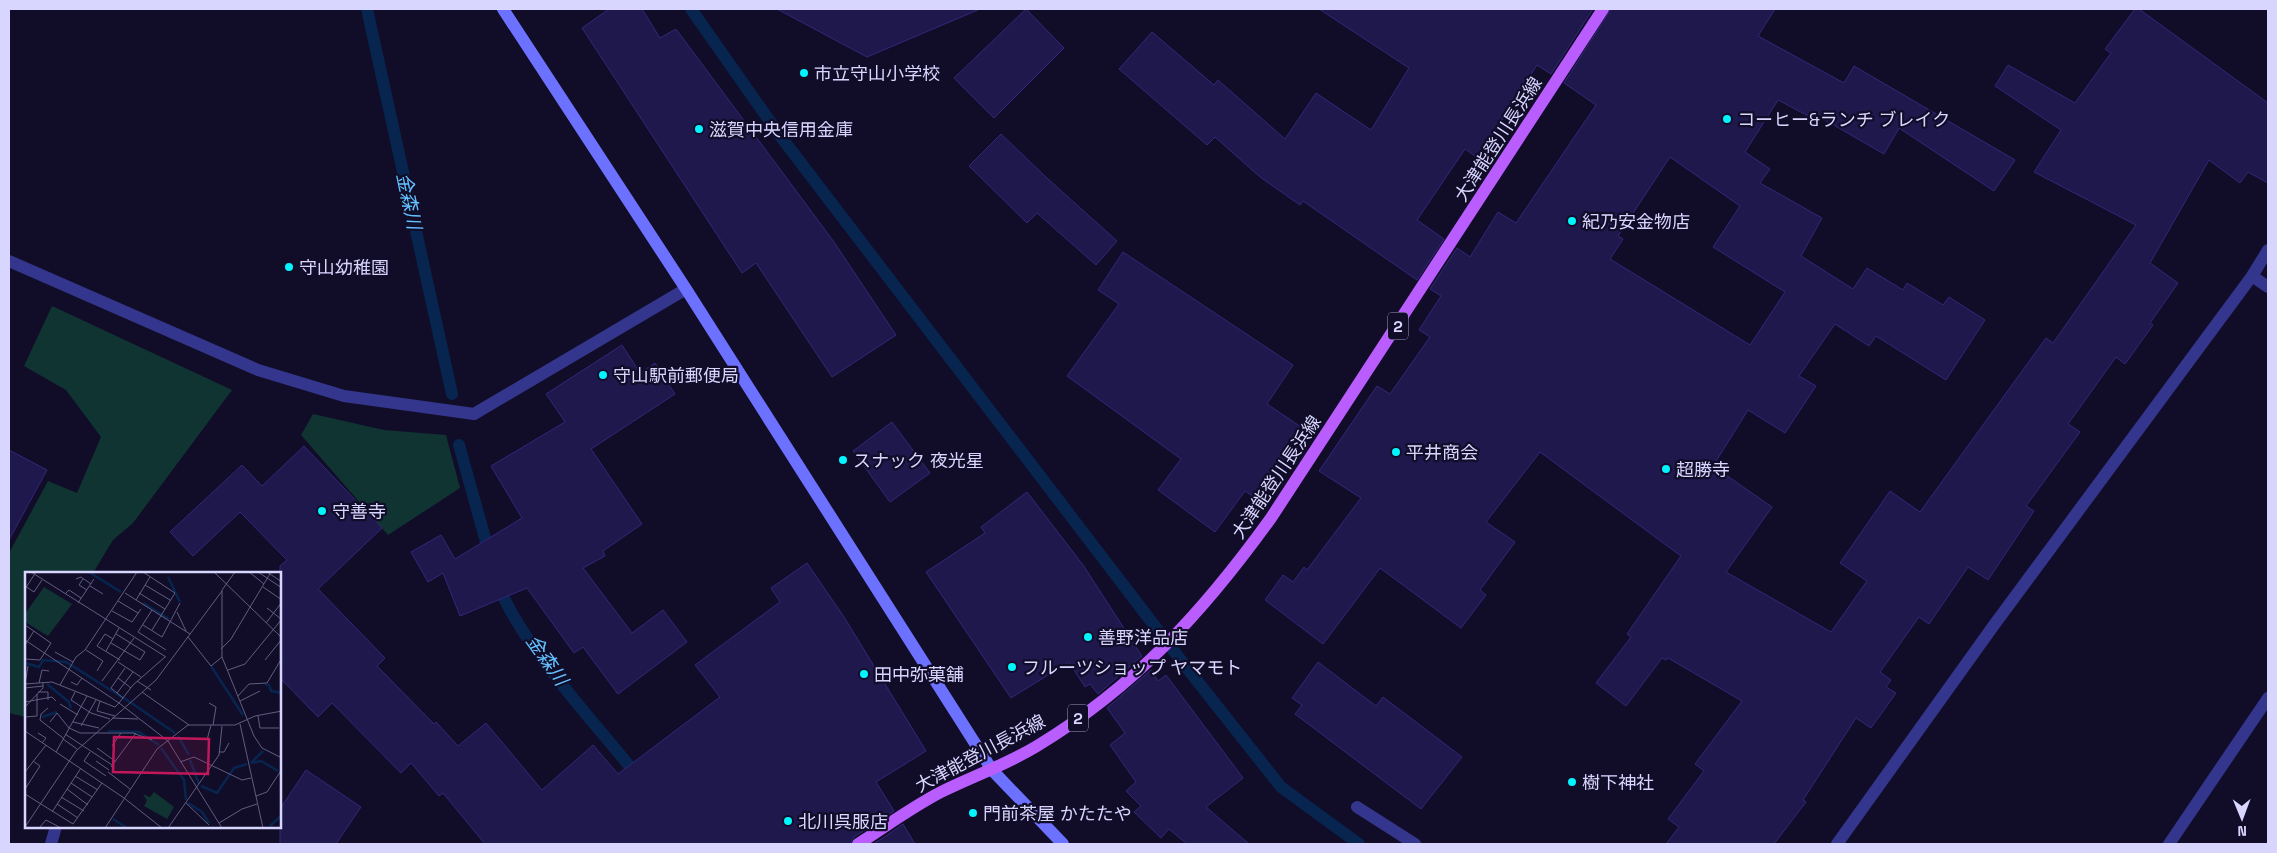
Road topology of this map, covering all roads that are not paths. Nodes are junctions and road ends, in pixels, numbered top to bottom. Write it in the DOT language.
graph roads {
  1 [pos="503,9"];
  2 [pos="1603,9"];
  3 [pos="2268,250"];
  4 [pos="9,261"];
  5 [pos="2252,276"];
  6 [pos="2268,287"];
  7 [pos="686,289"];
  8 [pos="2268,698"];
  9 [pos="992,770"];
  10 [pos="1357,807"];
  11 [pos="55,830"];
  12 [pos="51,844"];
  13 [pos="858,844"];
  14 [pos="1062,844"];
  15 [pos="1414,844"];
  16 [pos="1837,844"];
  17 [pos="2168,844"];
  1 -- 7 [label="street"];
  2 -- 9 [label="main road, 大津能登川長浜線 / 2"];
  3 -- 5 [label="street"];
  4 -- 7 [label="street"];
  5 -- 6 [label="street"];
  5 -- 16 [label="street"];
  7 -- 9 [label="street"];
  8 -- 17 [label="street"];
  9 -- 13 [label="main road, 大津能登川長浜線 / 2"];
  9 -- 14 [label="street"];
  10 -- 15 [label="street"];
  11 -- 12 [label="street"];
}
